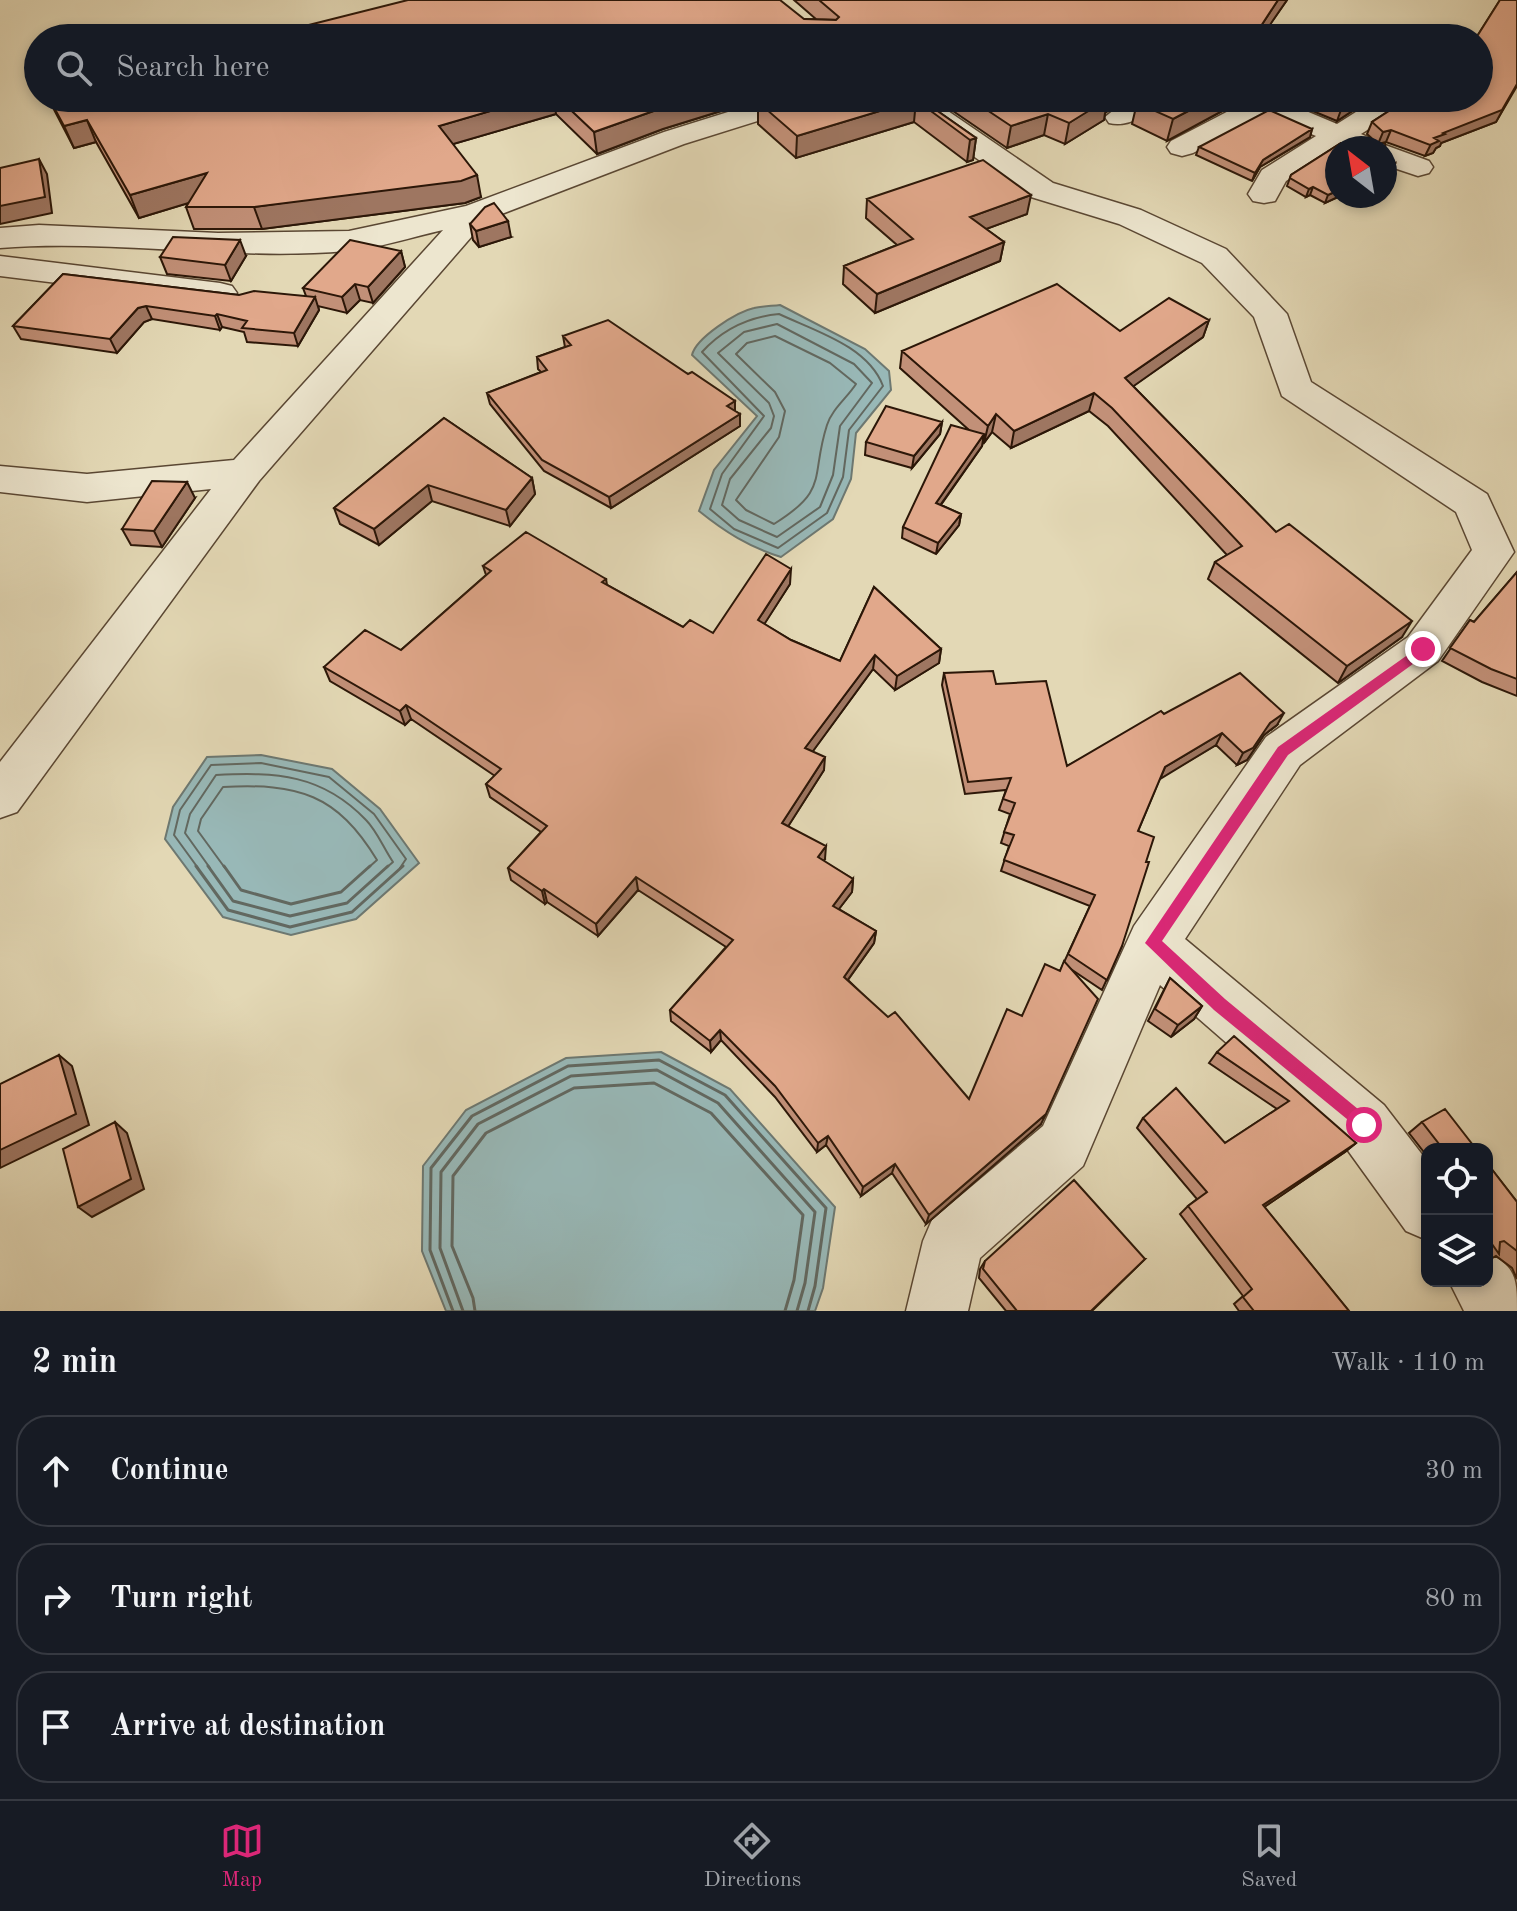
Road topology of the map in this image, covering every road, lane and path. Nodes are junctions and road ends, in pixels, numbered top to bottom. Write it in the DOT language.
graph roads {
  1 [pos="757,112"];
  2 [pos="930,112"];
  3 [pos="1127,112"];
  4 [pos="1244,112"];
  5 [pos="1290,112"];
  6 [pos="1377,112"];
  7 [pos="1119,117"];
  8 [pos="1341,136"];
  9 [pos="1325,145"];
  10 [pos="1182,147"];
  11 [pos="1397,159"];
  12 [pos="1418,167"];
  13 [pos="1264,194"];
  14 [pos="475,213"];
  15 [pos="0,238"];
  16 [pos="0,266"];
  17 [pos="244,296"];
  18 [pos="245,472"];
  19 [pos="0,479"];
  20 [pos="0,798"];
  21 [pos="1152,943"];
  22 [pos="1421,1202"];
  23 [pos="1484,1287"];
  24 [pos="937,1311"];
  25 [pos="1502,1311"];
  1 -- 14 [label="street"];
  2 -- 21 [label="street"];
  3 -- 7 [label="street"];
  4 -- 10 [label="street"];
  5 -- 8 [label="street"];
  6 -- 8 [label="street"];
  9 -- 13 [label="street"];
  11 -- 12 [label="street"];
  14 -- 15 [label="street"];
  14 -- 18 [label="street"];
  16 -- 17 [label="street"];
  18 -- 19 [label="street"];
  18 -- 20 [label="street"];
  21 -- 22 [label="street"];
  21 -- 24 [label="street"];
  23 -- 25 [label="street"];
}
